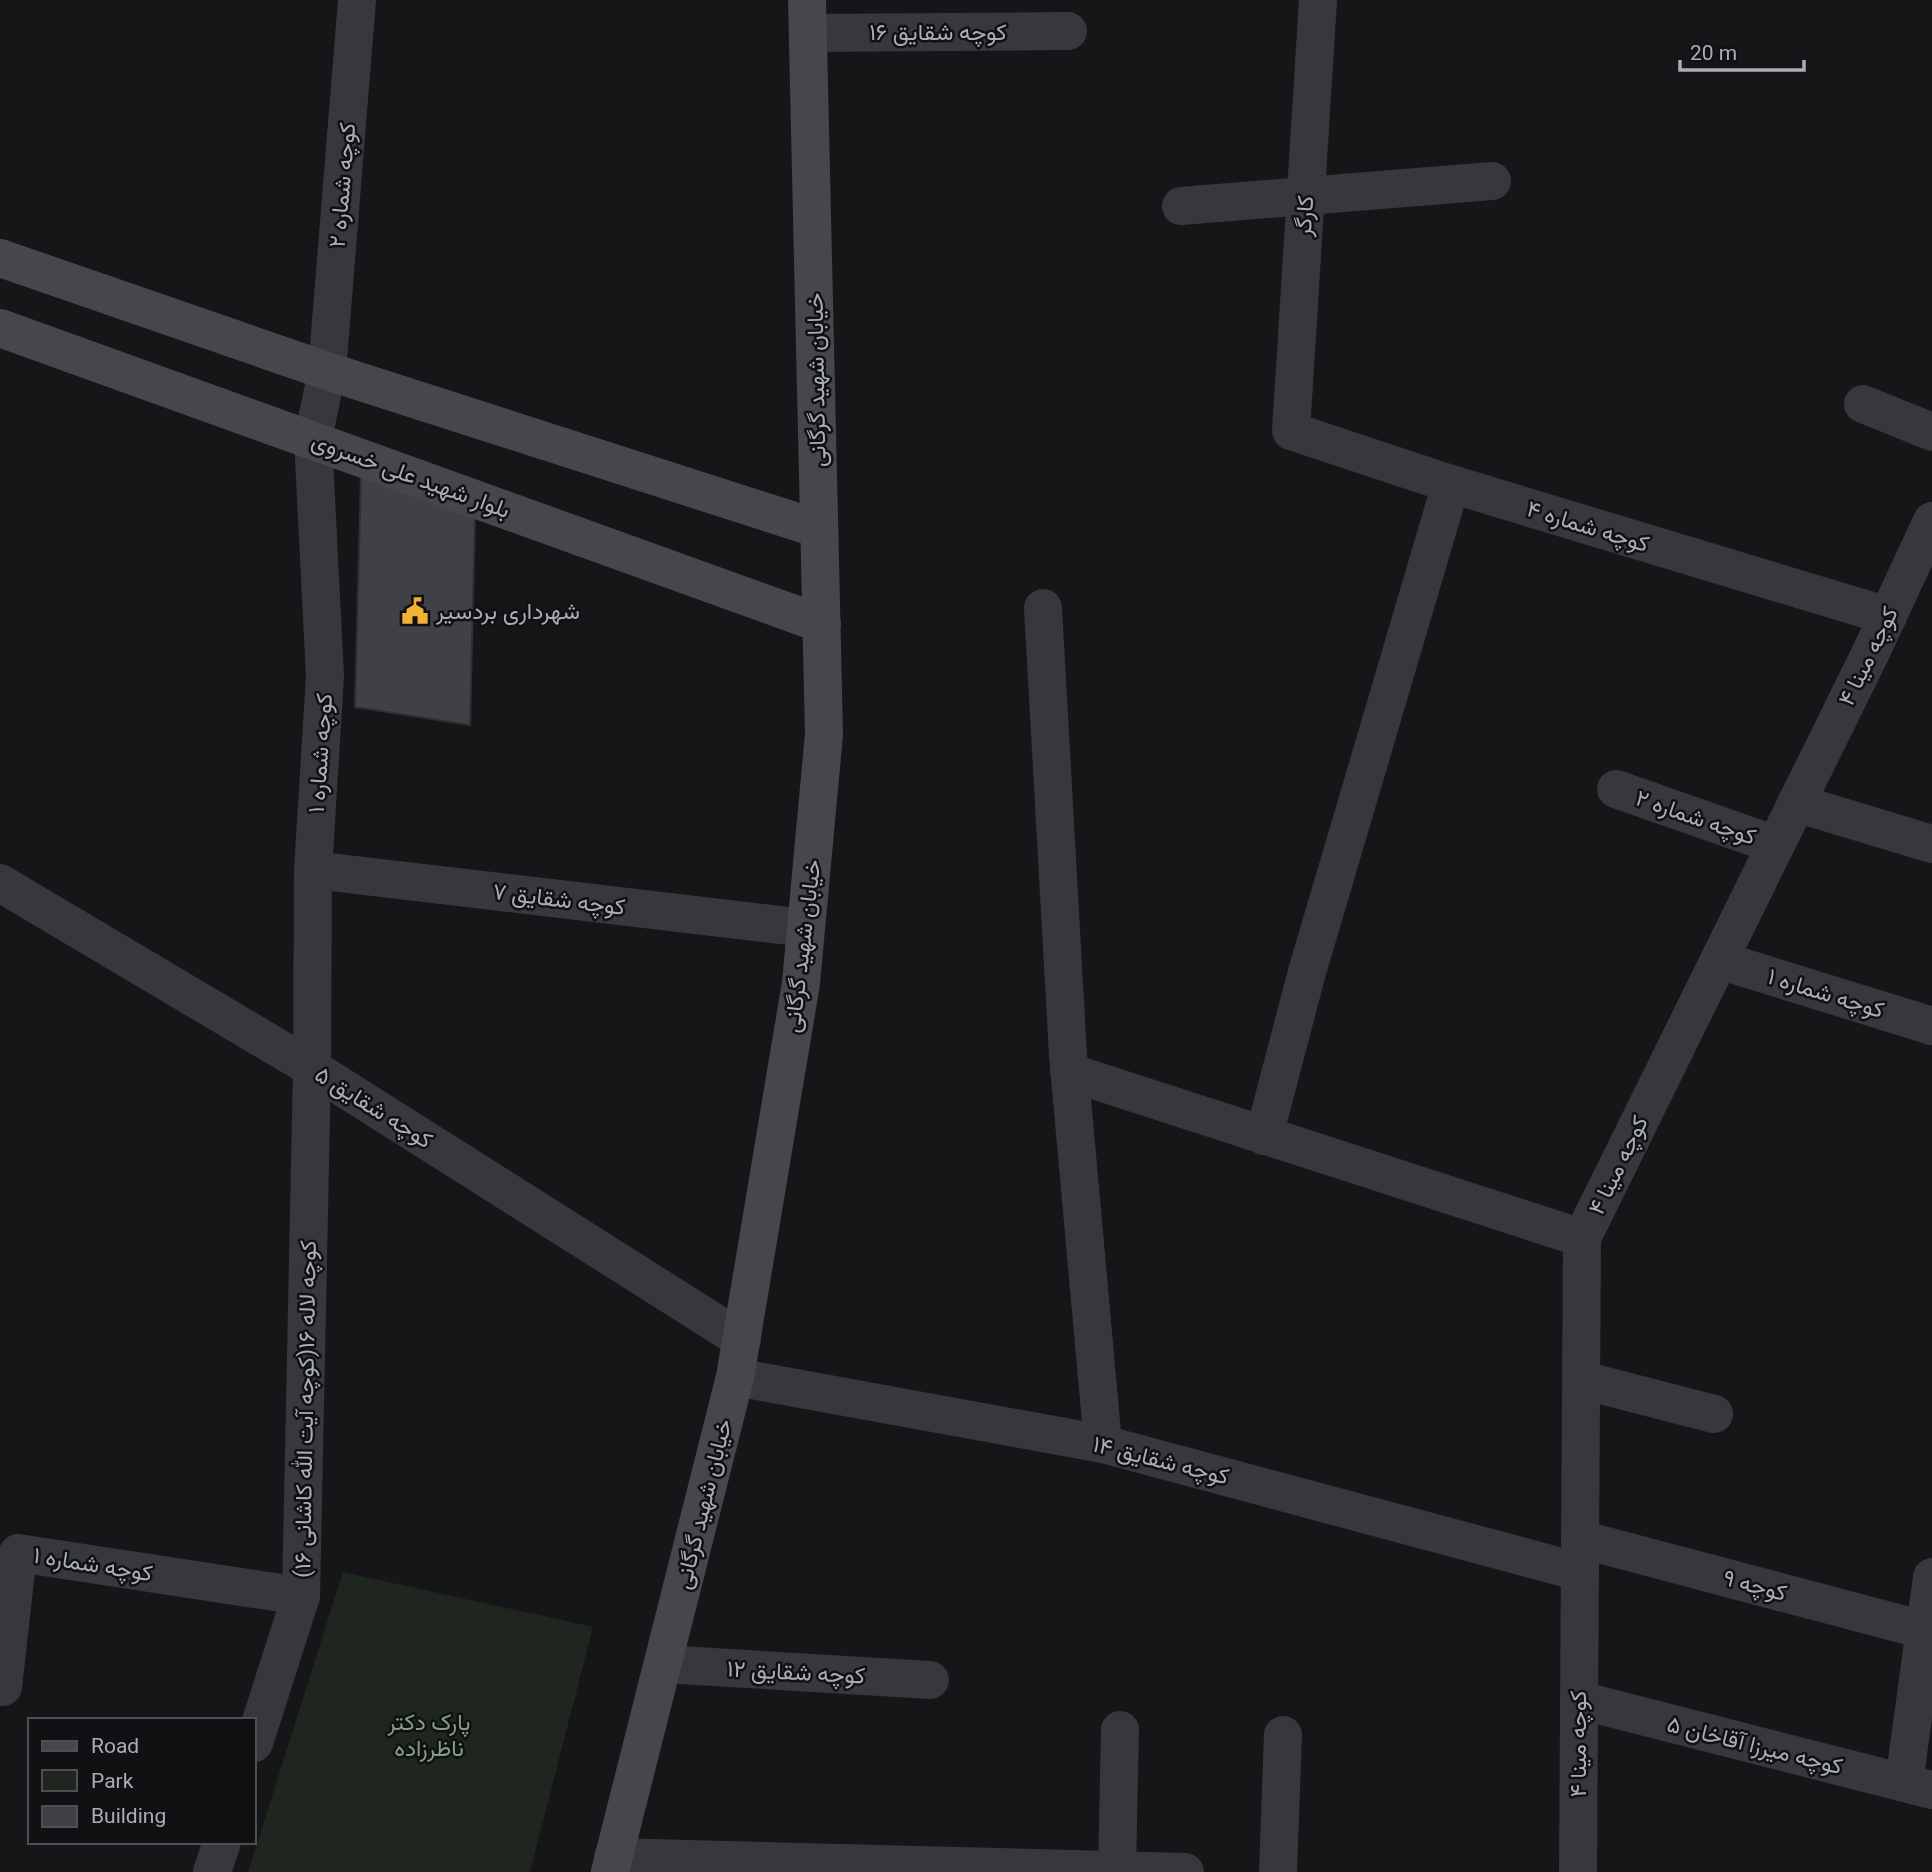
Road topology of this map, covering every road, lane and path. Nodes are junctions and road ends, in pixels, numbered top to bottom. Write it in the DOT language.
graph roads {
  1 [pos="357,0"];
  2 [pos="1318,0"];
  3 [pos="807,16"];
  4 [pos="1068,31"];
  5 [pos="1492,181"];
  6 [pos="1306,195"];
  7 [pos="1181,206"];
  8 [pos="0,258"];
  9 [pos="0,328"];
  10 [pos="327,371"];
  11 [pos="1863,404"];
  12 [pos="1291,431"];
  13 [pos="1932,432"];
  14 [pos="313,439"];
  15 [pos="1451,484"];
  16 [pos="1932,521"];
  17 [pos="819,529"];
  18 [pos="1043,608"];
  19 [pos="1888,616"];
  20 [pos="822,624"];
  21 [pos="1616,789"];
  22 [pos="1797,803"];
  23 [pos="1932,844"];
  24 [pos="1776,845"];
  25 [pos="313,870"];
  26 [pos="0,883"];
  27 [pos="806,928"];
  28 [pos="1719,960"];
  29 [pos="1932,1026"];
  30 [pos="312,1068"];
  31 [pos="1069,1072"];
  32 [pos="1264,1136"];
  33 [pos="1582,1238"];
  34 [pos="738,1359"];
  35 [pos="1581,1380"];
  36 [pos="1714,1414"];
  37 [pos="1103,1444"];
  38 [pos="1580,1555"];
  39 [pos="1932,1577"];
  40 [pos="301,1596"];
  41 [pos="1928,1631"];
  42 [pos="663,1664"];
  43 [pos="930,1680"];
  44 [pos="3,1687"];
  45 [pos="1579,1700"];
  46 [pos="1120,1730"];
  47 [pos="1283,1735"];
  48 [pos="256,1737"];
  49 [pos="1918,1786"];
  50 [pos="221,1844"];
  51 [pos="611,1865"];
  52 [pos="1117,1870"];
  53 [pos="212,1872"];
  54 [pos="1185,1872"];
  55 [pos="1278,1872"];
  56 [pos="1577,1872"];
  1 -- 10 [label="street, کوچه شماره ۲"];
  2 -- 6 [label="street, کارگر"];
  3 -- 4 [label="street, کوچه شقایق ۱۶"];
  3 -- 17 [label="main road, خیابان شهید گرگانی"];
  5 -- 6 [label="street"];
  6 -- 7 [label="street"];
  6 -- 12 [label="street, کارگر"];
  8 -- 10 [label="main road"];
  9 -- 14 [label="main road, بلوار شهید علی خسروی"];
  10 -- 14 [label="street, کوچه شماره ۲"];
  10 -- 17 [label="main road"];
  11 -- 13 [label="street"];
  12 -- 15 [label="street, کوچه شماره ۴"];
  14 -- 20 [label="main road, بلوار شهید علی خسروی"];
  14 -- 25 [label="street, کوچه شماره ۱"];
  15 -- 19 [label="street, کوچه شماره ۴"];
  15 -- 32 [label="street"];
  16 -- 19 [label="street, کوچه مینا ۴"];
  17 -- 20 [label="main road, خیابان شهید گرگانی"];
  18 -- 31 [label="street"];
  19 -- 22 [label="street, کوچه مینا ۴"];
  20 -- 27 [label="main road, خیابان شهید گرگانی"];
  21 -- 24 [label="street, کوچه شماره ۲"];
  22 -- 23 [label="street"];
  22 -- 24 [label="street, کوچه مینا ۴"];
  24 -- 28 [label="street, کوچه مینا ۴"];
  25 -- 27 [label="street, کوچه شقایق ۷"];
  25 -- 30 [label="street, کوچه شماره ۱"];
  26 -- 30 [label="street, کوچه شقایق ۵"];
  27 -- 34 [label="main road, خیابان شهید گرگانی"];
  28 -- 29 [label="street, کوچه شماره ۱"];
  28 -- 33 [label="street, کوچه مینا ۴"];
  30 -- 34 [label="street, کوچه شقایق ۵"];
  30 -- 40 [label="street, کوچه لاله ۱۶(کوچه آیت الله کاشانی ۱۶)"];
  31 -- 32 [label="street"];
  31 -- 37 [label="street"];
  32 -- 33 [label="street"];
  33 -- 35 [label="street, کوچه مینا ۴"];
  34 -- 37 [label="street, کوچه شقایق ۱۴"];
  34 -- 42 [label="main road, خیابان شهید گرگانی"];
  35 -- 36 [label="street"];
  35 -- 38 [label="street, کوچه مینا ۴"];
  37 -- 38 [label="street, کوچه شقایق ۱۴"];
  38 -- 41 [label="street, کوچه ۹"];
  38 -- 45 [label="street, کوچه مینا ۴"];
  39 -- 41 [label="street"];
  40 -- 44 [label="street, کوچه شماره ۱"];
  40 -- 48 [label="street, کوچه لاله ۱۶(کوچه آیت الله کاشانی ۱۶)"];
  41 -- 49 [label="street"];
  42 -- 43 [label="street, کوچه شقایق ۱۲"];
  42 -- 51 [label="main road, خیابان شهید گرگانی"];
  45 -- 49 [label="street, کوچه میرزا آقاخان ۵"];
  45 -- 56 [label="street, کوچه مینا ۴"];
  46 -- 52 [label="street"];
  47 -- 55 [label="street"];
  50 -- 53 [label="street"];
  51 -- 52 [label="street"];
  52 -- 54 [label="street"];
}
